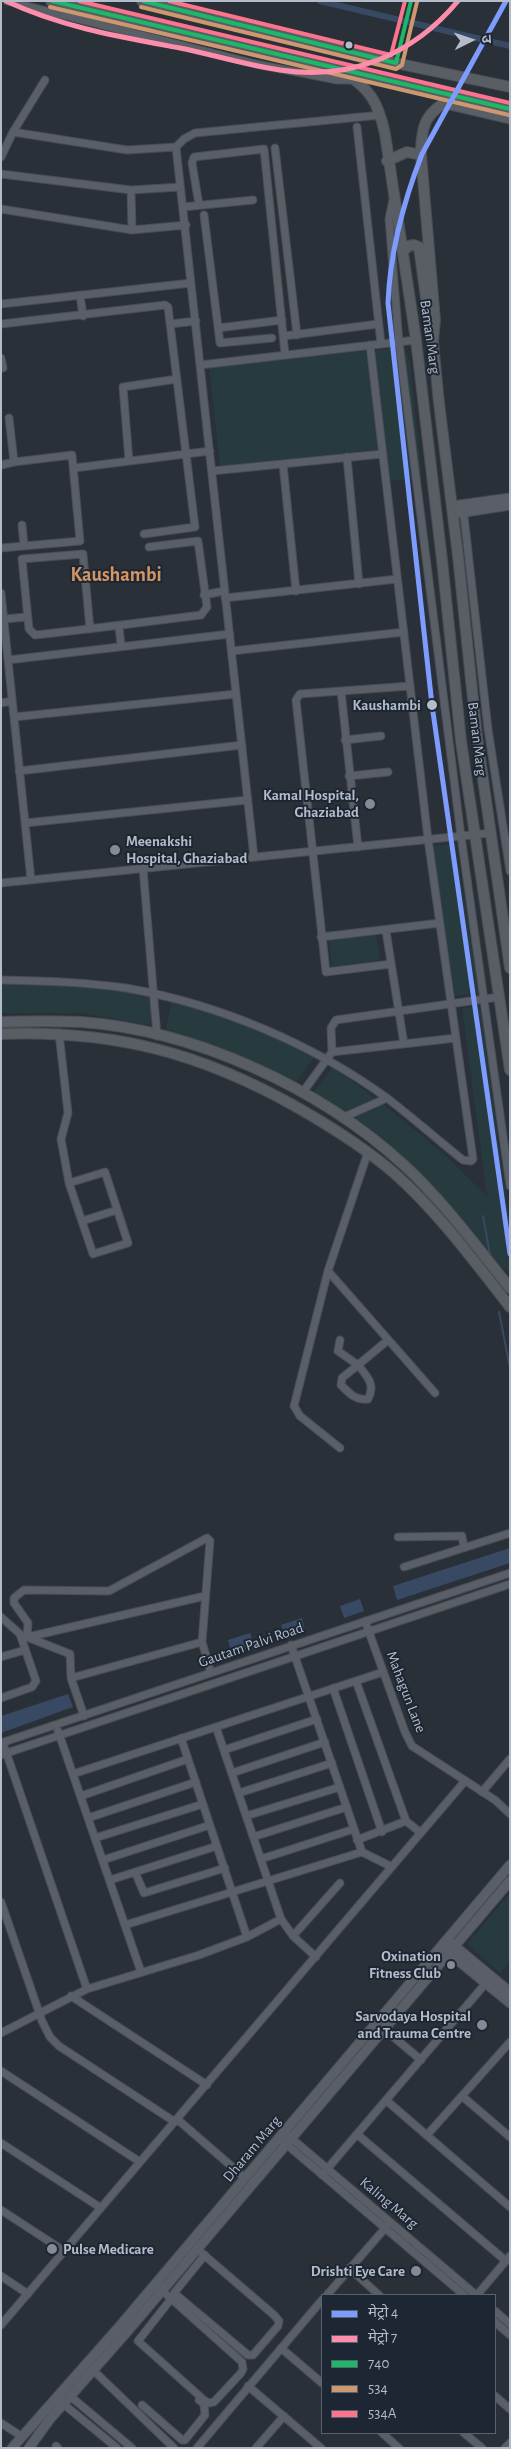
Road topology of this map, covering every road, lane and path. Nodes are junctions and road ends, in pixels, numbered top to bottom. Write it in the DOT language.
graph roads {
  1 [pos="7,1"];
  2 [pos="51,1"];
  3 [pos="142,1"];
  4 [pos="342,71"];
  5 [pos="45,80"];
  6 [pos="356,80"];
  7 [pos="507,84"];
  8 [pos="454,97"];
  9 [pos="442,104"];
  10 [pos="510,109"];
  11 [pos="381,116"];
  12 [pos="510,120"];
  13 [pos="357,127"];
  14 [pos="13,132"];
  15 [pos="176,147"];
  16 [pos="275,148"];
  17 [pos="421,155"];
  18 [pos="1,157"];
  19 [pos="388,161"];
  20 [pos="276,162"];
  21 [pos="265,164"];
  22 [pos="1,174"];
  23 [pos="180,187"];
  24 [pos="131,190"];
  25 [pos="394,195"];
  26 [pos="253,200"];
  27 [pos="199,205"];
  28 [pos="183,207"];
  29 [pos="1,210"];
  30 [pos="204,215"];
  31 [pos="186,226"];
  32 [pos="132,230"];
  33 [pos="403,252"];
  34 [pos="191,283"];
  35 [pos="80,295"];
  36 [pos="1,304"];
  37 [pos="83,316"];
  38 [pos="282,320"];
  39 [pos="196,321"];
  40 [pos="1,324"];
  41 [pos="171,324"];
  42 [pos="378,324"];
  43 [pos="218,328"];
  44 [pos="297,335"];
  45 [pos="284,336"];
  46 [pos="272,338"];
  47 [pos="416,340"];
  48 [pos="399,342"];
  49 [pos="433,342"];
  50 [pos="381,344"];
  51 [pos="370,345"];
  52 [pos="285,354"];
  53 [pos="1,358"];
  54 [pos="200,365"];
  55 [pos="2,368"];
  56 [pos="177,379"];
  57 [pos="8,418"];
  58 [pos="210,451"];
  59 [pos="186,454"];
  60 [pos="382,454"];
  61 [pos="347,458"];
  62 [pos="129,461"];
  63 [pos="14,462"];
  64 [pos="283,464"];
  65 [pos="1,465"];
  66 [pos="74,468"];
  67 [pos="212,471"];
  68 [pos="510,498"];
  69 [pos="510,505"];
  70 [pos="458,509"];
  71 [pos="22,525"];
  72 [pos="144,534"];
  73 [pos="24,546"];
  74 [pos="149,547"];
  75 [pos="1,548"];
  76 [pos="397,579"];
  77 [pos="359,584"];
  78 [pos="296,590"];
  79 [pos="1,594"];
  80 [pos="204,595"];
  81 [pos="225,595"];
  82 [pos="27,617"];
  83 [pos="4,619"];
  84 [pos="465,620"];
  85 [pos="449,622"];
  86 [pos="119,626"];
  87 [pos="90,629"];
  88 [pos="404,632"];
  89 [pos="230,634"];
  90 [pos="467,637"];
  91 [pos="450,639"];
  92 [pos="121,646"];
  93 [pos="232,651"];
  94 [pos="8,660"];
  95 [pos="410,686"];
  96 [pos="341,691"];
  97 [pos="236,694"];
  98 [pos="12,701"];
  99 [pos="1,703"];
  100 [pos="14,717"];
  101 [pos="381,736"];
  102 [pos="345,740"];
  103 [pos="242,745"];
  104 [pos="20,771"];
  105 [pos="388,772"];
  106 [pos="349,776"];
  107 [pos="248,800"];
  108 [pos="25,824"];
  109 [pos="490,833"];
  110 [pos="475,835"];
  111 [pos="461,836"];
  112 [pos="428,840"];
  113 [pos="358,847"];
  114 [pos="312,851"];
  115 [pos="254,857"];
  116 [pos="143,868"];
  117 [pos="510,871"];
  118 [pos="31,880"];
  119 [pos="1,883"];
  120 [pos="440,923"];
  121 [pos="386,931"];
  122 [pos="321,937"];
  123 [pos="391,964"];
  124 [pos="510,968"];
  125 [pos="1,980"];
  126 [pos="154,994"];
  127 [pos="499,997"];
  128 [pos="484,1000"];
  129 [pos="451,1004"];
  130 [pos="398,1010"];
  131 [pos="1,1022"];
  132 [pos="506,1022"];
  133 [pos="59,1033"];
  134 [pos="1,1034"];
  135 [pos="157,1036"];
  136 [pos="456,1038"];
  137 [pos="404,1044"];
  138 [pos="508,1048"];
  139 [pos="332,1052"];
  140 [pos="326,1060"];
  141 [pos="249,1066"];
  142 [pos="510,1070"];
  143 [pos="244,1079"];
  144 [pos="303,1092"];
  145 [pos="387,1098"];
  146 [pos="342,1118"];
  147 [pos="368,1152"];
  148 [pos="69,1183"];
  149 [pos="510,1186"];
  150 [pos="117,1210"];
  151 [pos="82,1221"];
  152 [pos="328,1272"];
  153 [pos="498,1274"];
  154 [pos="510,1277"];
  155 [pos="510,1288"];
  156 [pos="510,1307"];
  157 [pos="340,1340"];
  158 [pos="388,1340"];
  159 [pos="358,1365"];
  160 [pos="435,1393"];
  161 [pos="340,1448"];
  162 [pos="510,1533"];
  163 [pos="398,1537"];
  164 [pos="464,1548"];
  165 [pos="404,1567"];
  166 [pos="510,1573"];
  167 [pos="510,1584"];
  168 [pos="206,1596"];
  169 [pos="2,1619"];
  170 [pos="365,1622"];
  171 [pos="369,1633"];
  172 [pos="28,1637"];
  173 [pos="202,1642"];
  174 [pos="291,1645"];
  175 [pos="25,1650"];
  176 [pos="1,1657"];
  177 [pos="295,1657"];
  178 [pos="383,1672"];
  179 [pos="211,1673"];
  180 [pos="71,1678"];
  181 [pos="356,1681"];
  182 [pos="333,1688"];
  183 [pos="309,1696"];
  184 [pos="1,1698"];
  185 [pos="84,1716"];
  186 [pos="317,1719"];
  187 [pos="56,1725"];
  188 [pos="216,1726"];
  189 [pos="59,1735"];
  190 [pos="181,1738"];
  191 [pos="325,1742"];
  192 [pos="2,1743"];
  193 [pos="224,1750"];
  194 [pos="4,1754"];
  195 [pos="188,1759"];
  196 [pos="510,1759"];
  197 [pos="332,1764"];
  198 [pos="232,1773"];
  199 [pos="73,1774"];
  200 [pos="465,1781"];
  201 [pos="196,1782"];
  202 [pos="340,1787"];
  203 [pos="482,1792"];
  204 [pos="239,1794"];
  205 [pos="81,1796"];
  206 [pos="203,1804"];
  207 [pos="347,1807"];
  208 [pos="510,1814"];
  209 [pos="246,1816"];
  210 [pos="88,1818"];
  211 [pos="406,1822"];
  212 [pos="210,1825"];
  213 [pos="354,1829"];
  214 [pos="382,1832"];
  215 [pos="421,1834"];
  216 [pos="253,1837"];
  217 [pos="95,1838"];
  218 [pos="358,1840"];
  219 [pos="217,1846"];
  220 [pos="362,1852"];
  221 [pos="260,1859"];
  222 [pos="103,1860"];
  223 [pos="224,1868"];
  224 [pos="392,1868"];
  225 [pos="508,1871"];
  226 [pos="135,1872"];
  227 [pos="110,1880"];
  228 [pos="510,1881"];
  229 [pos="268,1882"];
  230 [pos="340,1883"];
  231 [pos="232,1892"];
  232 [pos="1,1902"];
  233 [pos="280,1919"];
  234 [pos="125,1925"];
  235 [pos="293,1936"];
  236 [pos="247,1937"];
  237 [pos="444,1943"];
  238 [pos="452,1949"];
  239 [pos="316,1957"];
  240 [pos="141,1972"];
  241 [pos="486,1983"];
  242 [pos="87,1989"];
  243 [pos="510,1992"];
  244 [pos="71,1996"];
  245 [pos="510,2003"];
  246 [pos="39,2014"];
  247 [pos="384,2029"];
  248 [pos="1,2033"];
  249 [pos="510,2042"];
  250 [pos="421,2060"];
  251 [pos="1,2070"];
  252 [pos="207,2085"];
  253 [pos="462,2096"];
  254 [pos="387,2101"];
  255 [pos="176,2121"];
  256 [pos="358,2135"];
  257 [pos="427,2135"];
  258 [pos="510,2137"];
  259 [pos="285,2138"];
  260 [pos="1,2143"];
  261 [pos="140,2162"];
  262 [pos="327,2169"];
  263 [pos="322,2175"];
  264 [pos="245,2178"];
  265 [pos="510,2207"];
  266 [pos="101,2208"];
  267 [pos="1,2210"];
  268 [pos="388,2225"];
  269 [pos="64,2250"];
  270 [pos="201,2252"];
  271 [pos="185,2257"];
  272 [pos="508,2259"];
  273 [pos="349,2268"];
  274 [pos="1,2276"];
  275 [pos="158,2288"];
  276 [pos="28,2294"];
  277 [pos="328,2294"];
  278 [pos="378,2294"];
  279 [pos="463,2294"];
  280 [pos="475,2294"];
  281 [pos="477,2294"];
  282 [pos="171,2299"];
  283 [pos="321,2301"];
  284 [pos="316,2308"];
  285 [pos="496,2312"];
  286 [pos="321,2313"];
  287 [pos="496,2323"];
  288 [pos="510,2324"];
  289 [pos="1,2325"];
  290 [pos="123,2330"];
  291 [pos="510,2334"];
  292 [pos="281,2348"];
  293 [pos="93,2370"];
  294 [pos="321,2382"];
  295 [pos="248,2386"];
  296 [pos="496,2397"];
  297 [pos="63,2399"];
  298 [pos="142,2405"];
  299 [pos="510,2409"];
  300 [pos="284,2416"];
  301 [pos="1,2423"];
  302 [pos="383,2434"];
  303 [pos="465,2434"];
  304 [pos="21,2436"];
  305 [pos="510,2443"];
  306 [pos="316,2446"];
  307 [pos="12,2448"];
  308 [pos="29,2448"];
  309 [pos="117,2448"];
  310 [pos="132,2448"];
  311 [pos="174,2448"];
  312 [pos="197,2448"];
  313 [pos="256,2448"];
  314 [pos="399,2448"];
  315 [pos="482,2448"];
  316 [pos="506,2448"];
  1 -- 6 [label="street"];
  2 -- 4 [label="main road"];
  3 -- 7 [label="main road"];
  4 -- 6 [label="main road, Baman Marg"];
  4 -- 8 [label="main road"];
  5 -- 14 [label="street"];
  6 -- 11 [label="main road, Baman Marg"];
  8 -- 9 [label="main road, Baman Marg"];
  8 -- 10 [label="main road"];
  9 -- 12 [label="street"];
  9 -- 17 [label="main road, Baman Marg"];
  11 -- 15 [label="street"];
  11 -- 19 [label="main road, Baman Marg"];
  13 -- 42 [label="street"];
  14 -- 15 [label="street"];
  14 -- 18 [label="street"];
  15 -- 23 [label="street"];
  16 -- 20 [label="street"];
  17 -- 19 [label="main road"];
  17 -- 49 [label="main road, Baman Marg"];
  19 -- 25 [label="main road, Baman Marg"];
  20 -- 21 [label="street"];
  20 -- 44 [label="street"];
  21 -- 27 [label="street"];
  21 -- 38 [label="street"];
  22 -- 24 [label="street"];
  23 -- 24 [label="street"];
  23 -- 28 [label="street"];
  24 -- 32 [label="street"];
  25 -- 33 [label="main road, Baman Marg"];
  25 -- 48 [label="street"];
  26 -- 27 [label="street"];
  27 -- 28 [label="street"];
  28 -- 31 [label="street"];
  29 -- 32 [label="street"];
  30 -- 43 [label="street"];
  31 -- 32 [label="street"];
  31 -- 34 [label="street"];
  33 -- 47 [label="main road, Baman Marg"];
  33 -- 49 [label="main road"];
  34 -- 35 [label="street"];
  34 -- 39 [label="street"];
  35 -- 36 [label="street"];
  35 -- 37 [label="street"];
  37 -- 40 [label="street"];
  37 -- 41 [label="street"];
  38 -- 43 [label="street"];
  38 -- 45 [label="street"];
  39 -- 41 [label="street"];
  39 -- 54 [label="street"];
  41 -- 56 [label="street"];
  42 -- 44 [label="street"];
  42 -- 50 [label="street"];
  43 -- 46 [label="street"];
  44 -- 45 [label="street"];
  45 -- 52 [label="street"];
  47 -- 48 [label="street"];
  47 -- 85 [label="main road, Baman Marg"];
  48 -- 50 [label="street"];
  48 -- 111 [label="street"];
  49 -- 70 [label="main road, Baman Marg"];
  50 -- 51 [label="street"];
  51 -- 52 [label="street"];
  51 -- 60 [label="street"];
  52 -- 54 [label="street"];
  53 -- 55 [label="street"];
  54 -- 58 [label="street"];
  56 -- 59 [label="street"];
  56 -- 62 [label="street"];
  57 -- 63 [label="street"];
  58 -- 59 [label="street"];
  58 -- 67 [label="street"];
  59 -- 62 [label="street"];
  59 -- 72 [label="street"];
  60 -- 61 [label="street"];
  60 -- 76 [label="street"];
  61 -- 64 [label="street"];
  61 -- 77 [label="street"];
  62 -- 66 [label="street"];
  63 -- 65 [label="street"];
  63 -- 66 [label="street"];
  64 -- 67 [label="street"];
  64 -- 78 [label="street"];
  66 -- 73 [label="street"];
  67 -- 81 [label="street"];
  68 -- 70 [label="street"];
  69 -- 70 [label="street"];
  70 -- 84 [label="main road, Baman Marg"];
  70 -- 117 [label="street"];
  71 -- 73 [label="street"];
  73 -- 75 [label="street"];
  74 -- 80 [label="street"];
  76 -- 77 [label="street"];
  76 -- 88 [label="street"];
  77 -- 78 [label="street"];
  78 -- 81 [label="street"];
  79 -- 83 [label="street"];
  80 -- 81 [label="street"];
  80 -- 86 [label="street"];
  81 -- 89 [label="street"];
  82 -- 83 [label="street"];
  82 -- 87 [label="street"];
  82 -- 87 [label="street"];
  83 -- 94 [label="street"];
  84 -- 85 [label="main road"];
  84 -- 90 [label="main road, Baman Marg"];
  85 -- 91 [label="main road, Baman Marg"];
  86 -- 87 [label="street"];
  86 -- 92 [label="street"];
  88 -- 93 [label="street"];
  88 -- 95 [label="street"];
  89 -- 92 [label="street"];
  89 -- 93 [label="street"];
  90 -- 91 [label="main road"];
  90 -- 109 [label="main road, Baman Marg"];
  91 -- 110 [label="main road, Baman Marg"];
  92 -- 94 [label="street"];
  93 -- 97 [label="street"];
  94 -- 98 [label="street"];
  95 -- 96 [label="street"];
  95 -- 112 [label="street"];
  96 -- 102 [label="street"];
  96 -- 114 [label="street"];
  97 -- 100 [label="street"];
  97 -- 103 [label="street"];
  98 -- 99 [label="street"];
  98 -- 100 [label="street"];
  100 -- 104 [label="street"];
  101 -- 102 [label="street"];
  102 -- 106 [label="street"];
  103 -- 104 [label="street"];
  103 -- 107 [label="street"];
  104 -- 108 [label="street"];
  105 -- 106 [label="street"];
  106 -- 113 [label="street"];
  107 -- 108 [label="street"];
  107 -- 115 [label="street"];
  108 -- 118 [label="street"];
  109 -- 110 [label="street"];
  109 -- 124 [label="main road, Baman Marg"];
  110 -- 111 [label="street"];
  110 -- 127 [label="main road, Baman Marg"];
  111 -- 112 [label="street"];
  111 -- 128 [label="street"];
  112 -- 113 [label="street"];
  112 -- 120 [label="street"];
  113 -- 114 [label="street"];
  114 -- 115 [label="street"];
  114 -- 122 [label="street"];
  115 -- 116 [label="street"];
  116 -- 118 [label="street"];
  116 -- 126 [label="street"];
  118 -- 119 [label="street"];
  120 -- 121 [label="street"];
  120 -- 129 [label="street"];
  121 -- 122 [label="street"];
  121 -- 123 [label="street"];
  122 -- 123 [label="street"];
  123 -- 130 [label="street"];
  125 -- 126 [label="street"];
  126 -- 135 [label="street"];
  126 -- 140 [label="street"];
  127 -- 128 [label="street"];
  127 -- 132 [label="main road, Baman Marg"];
  128 -- 129 [label="street"];
  128 -- 149 [label="street"];
  129 -- 130 [label="street"];
  129 -- 136 [label="street"];
  130 -- 137 [label="street"];
  130 -- 139 [label="street"];
  131 -- 135 [label="main road"];
  132 -- 138 [label="main road, Baman Marg"];
  133 -- 134 [label="main road"];
  133 -- 143 [label="main road"];
  133 -- 148 [label="street"];
  135 -- 141 [label="main road"];
  136 -- 137 [label="street"];
  136 -- 145 [label="street"];
  137 -- 139 [label="street"];
  138 -- 142 [label="main road, Baman Marg"];
  139 -- 140 [label="street"];
  140 -- 144 [label="street"];
  140 -- 145 [label="street"];
  141 -- 143 [label="main road"];
  141 -- 144 [label="main road"];
  143 -- 147 [label="main road"];
  144 -- 146 [label="main road"];
  145 -- 146 [label="street"];
  146 -- 153 [label="main road"];
  147 -- 152 [label="street"];
  147 -- 156 [label="main road"];
  148 -- 150 [label="street"];
  148 -- 151 [label="street"];
  150 -- 151 [label="street"];
  150 -- 151 [label="street"];
  152 -- 158 [label="street"];
  152 -- 161 [label="street"];
  153 -- 154 [label="main road"];
  153 -- 155 [label="main road"];
  157 -- 159 [label="street"];
  158 -- 159 [label="street"];
  158 -- 160 [label="street"];
  159 -- 159 [label="street"];
  162 -- 164 [label="street"];
  163 -- 164 [label="street"];
  164 -- 165 [label="street"];
  166 -- 170 [label="street, Gautam Palvi Road"];
  167 -- 171 [label="street, Gautam Palvi Road"];
  168 -- 172 [label="street"];
  168 -- 172 [label="street"];
  168 -- 173 [label="street"];
  169 -- 175 [label="street"];
  170 -- 171 [label="street, Mahagun Lane"];
  170 -- 174 [label="street, Gautam Palvi Road"];
  171 -- 177 [label="street, Gautam Palvi Road"];
  171 -- 178 [label="street, Mahagun Lane"];
  172 -- 180 [label="street"];
  173 -- 179 [label="street"];
  173 -- 180 [label="street"];
  174 -- 177 [label="street"];
  174 -- 179 [label="street, Gautam Palvi Road"];
  175 -- 176 [label="street"];
  175 -- 184 [label="street"];
  177 -- 183 [label="street"];
  177 -- 189 [label="street, Gautam Palvi Road"];
  178 -- 181 [label="street"];
  178 -- 200 [label="street, Mahagun Lane"];
  179 -- 185 [label="street, Gautam Palvi Road"];
  180 -- 185 [label="street"];
  181 -- 182 [label="street"];
  181 -- 211 [label="street"];
  182 -- 183 [label="street"];
  182 -- 214 [label="street"];
  183 -- 186 [label="street"];
  183 -- 188 [label="street"];
  185 -- 187 [label="street, Gautam Palvi Road"];
  186 -- 191 [label="street"];
  186 -- 193 [label="street"];
  187 -- 189 [label="street"];
  187 -- 192 [label="street, Gautam Palvi Road"];
  188 -- 190 [label="street"];
  188 -- 193 [label="street"];
  189 -- 194 [label="street, Gautam Palvi Road"];
  189 -- 199 [label="street"];
  190 -- 195 [label="street"];
  190 -- 199 [label="street"];
  191 -- 197 [label="street"];
  191 -- 198 [label="street"];
  192 -- 194 [label="street"];
  193 -- 198 [label="street"];
  194 -- 242 [label="street"];
  195 -- 201 [label="street"];
  195 -- 205 [label="street"];
  196 -- 203 [label="street"];
  197 -- 202 [label="street"];
  197 -- 204 [label="street"];
  198 -- 204 [label="street"];
  199 -- 205 [label="street"];
  200 -- 203 [label="street, Mahagun Lane"];
  200 -- 215 [label="street"];
  201 -- 206 [label="street"];
  201 -- 210 [label="street"];
  202 -- 207 [label="street"];
  202 -- 209 [label="street"];
  203 -- 208 [label="street, Mahagun Lane"];
  204 -- 209 [label="street"];
  205 -- 210 [label="street"];
  206 -- 212 [label="street"];
  206 -- 217 [label="street"];
  207 -- 213 [label="street"];
  207 -- 216 [label="street"];
  209 -- 216 [label="street"];
  210 -- 217 [label="street"];
  211 -- 214 [label="street"];
  211 -- 215 [label="street"];
  212 -- 219 [label="street"];
  212 -- 222 [label="street"];
  213 -- 218 [label="street"];
  213 -- 221 [label="street"];
  214 -- 218 [label="street"];
  215 -- 224 [label="street"];
  216 -- 221 [label="street"];
  217 -- 222 [label="street"];
  218 -- 220 [label="street"];
  219 -- 223 [label="street"];
  219 -- 226 [label="street"];
  220 -- 224 [label="street"];
  220 -- 229 [label="street"];
  221 -- 229 [label="street"];
  222 -- 227 [label="street"];
  223 -- 226 [label="street"];
  223 -- 231 [label="street"];
  224 -- 239 [label="street"];
  225 -- 237 [label="street, Dharam Marg"];
  226 -- 227 [label="street"];
  227 -- 234 [label="street"];
  228 -- 238 [label="street, Dharam Marg"];
  229 -- 231 [label="street"];
  229 -- 233 [label="street"];
  230 -- 235 [label="street"];
  231 -- 234 [label="street"];
  231 -- 236 [label="street"];
  232 -- 246 [label="street"];
  233 -- 235 [label="street"];
  233 -- 236 [label="street"];
  234 -- 240 [label="street"];
  235 -- 239 [label="street"];
  236 -- 240 [label="street"];
  237 -- 238 [label="street"];
  237 -- 259 [label="street, Dharam Marg"];
  238 -- 241 [label="street"];
  238 -- 243 [label="street"];
  238 -- 247 [label="street, Dharam Marg"];
  239 -- 252 [label="street"];
  240 -- 242 [label="street"];
  241 -- 245 [label="street"];
  241 -- 250 [label="street"];
  242 -- 244 [label="street"];
  244 -- 246 [label="street"];
  244 -- 252 [label="street"];
  246 -- 248 [label="street"];
  246 -- 255 [label="street"];
  247 -- 250 [label="street"];
  247 -- 259 [label="street, Dharam Marg"];
  249 -- 253 [label="street"];
  250 -- 254 [label="street"];
  251 -- 261 [label="street"];
  252 -- 255 [label="street"];
  253 -- 257 [label="street"];
  253 -- 258 [label="street"];
  254 -- 256 [label="street"];
  254 -- 257 [label="street"];
  255 -- 261 [label="street"];
  255 -- 264 [label="street"];
  256 -- 262 [label="street"];
  256 -- 272 [label="street"];
  257 -- 265 [label="street"];
  259 -- 262 [label="street, Kaling Marg"];
  259 -- 263 [label="street, Kaling Marg"];
  259 -- 264 [label="street, Dharam Marg"];
  259 -- 270 [label="street, Dharam Marg"];
  260 -- 266 [label="street"];
  261 -- 266 [label="street"];
  262 -- 263 [label="street"];
  262 -- 268 [label="street, Kaling Marg"];
  263 -- 268 [label="street, Kaling Marg"];
  264 -- 271 [label="street, Dharam Marg"];
  266 -- 269 [label="street"];
  267 -- 269 [label="street"];
  268 -- 273 [label="street"];
  268 -- 279 [label="street, Kaling Marg"];
  268 -- 280 [label="street, Kaling Marg"];
  269 -- 276 [label="street"];
  270 -- 270 [label="street"];
  270 -- 271 [label="street, Dharam Marg"];
  271 -- 275 [label="street, Dharam Marg"];
  272 -- 281 [label="street"];
  273 -- 277 [label="street"];
  273 -- 278 [label="street"];
  274 -- 276 [label="street"];
  275 -- 282 [label="street"];
  275 -- 290 [label="street, Dharam Marg"];
  276 -- 289 [label="street"];
  282 -- 282 [label="street"];
  283 -- 284 [label="street"];
  284 -- 286 [label="street"];
  284 -- 292 [label="street"];
  285 -- 288 [label="street"];
  287 -- 291 [label="street"];
  290 -- 293 [label="street, Dharam Marg"];
  290 -- 297 [label="street, Dharam Marg"];
  290 -- 298 [label="street"];
  292 -- 294 [label="street"];
  292 -- 295 [label="street"];
  293 -- 297 [label="street, Dharam Marg"];
  293 -- 311 [label="street"];
  295 -- 300 [label="street"];
  295 -- 312 [label="street"];
  296 -- 299 [label="street"];
  297 -- 304 [label="street, Dharam Marg"];
  297 -- 308 [label="street, Dharam Marg"];
  297 -- 309 [label="street"];
  297 -- 310 [label="street"];
  300 -- 306 [label="street"];
  300 -- 313 [label="street"];
  301 -- 304 [label="street"];
  302 -- 314 [label="street"];
  303 -- 315 [label="street"];
  304 -- 307 [label="street, Dharam Marg"];
  305 -- 316 [label="street"];
}
